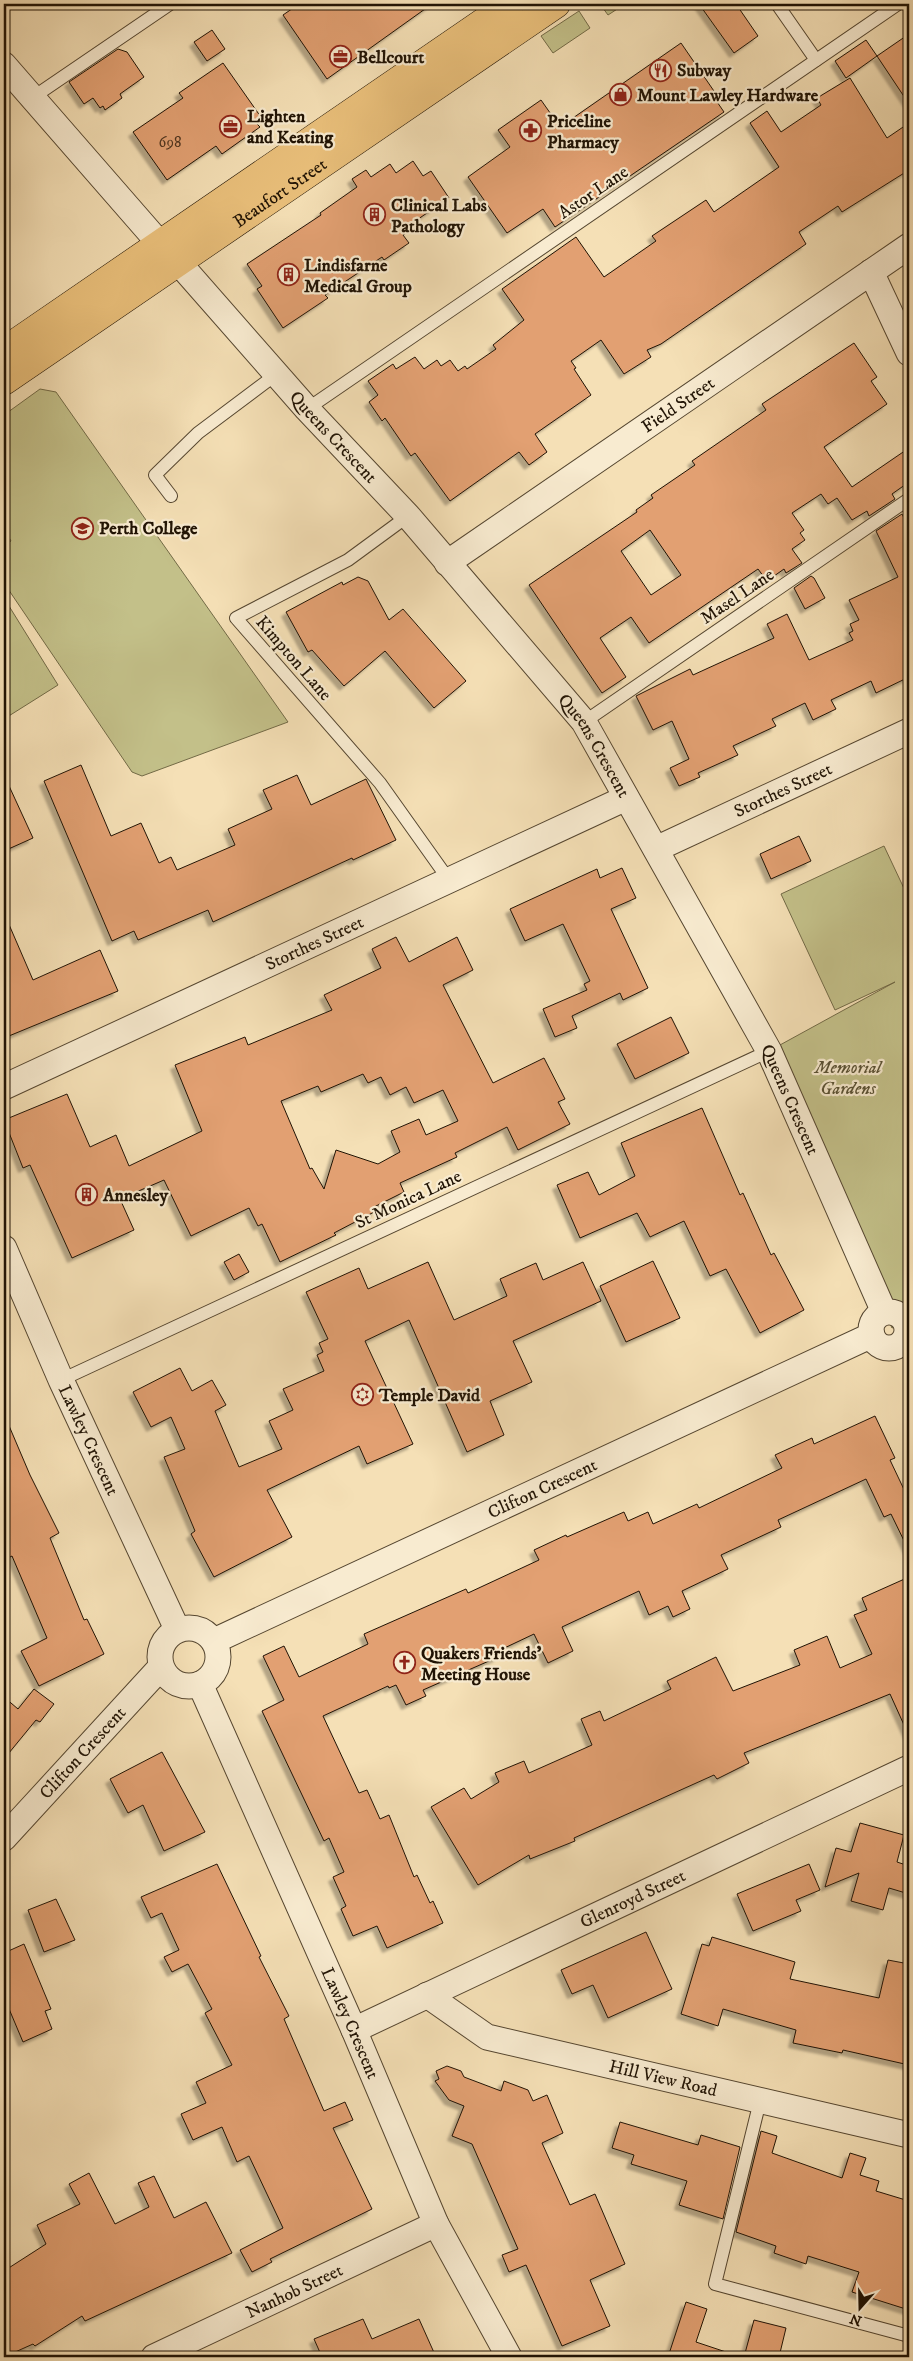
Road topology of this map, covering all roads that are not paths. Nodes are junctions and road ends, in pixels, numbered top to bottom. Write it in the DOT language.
graph roads {
  1 [pos="170,4"];
  2 [pos="510,4"];
  3 [pos="556,4"];
  4 [pos="777,4"];
  5 [pos="898,4"];
  6 [pos="816,60"];
  7 [pos="4,65"];
  8 [pos="32,98"];
  9 [pos="909,246"];
  10 [pos="169,253"];
  11 [pos="871,272"];
  12 [pos="4,351"];
  13 [pos="909,353"];
  14 [pos="276,373"];
  15 [pos="4,381"];
  16 [pos="307,409"];
  17 [pos="171,496"];
  18 [pos="909,499"];
  19 [pos="408,516"];
  20 [pos="447,563"];
  21 [pos="584,722"];
  22 [pos="909,731"];
  23 [pos="626,798"];
  24 [pos="656,849"];
  25 [pos="449,880"];
  26 [pos="770,1051"];
  27 [pos="4,1087"];
  28 [pos="4,1248"];
  29 [pos="901,1332"];
  30 [pos="61,1380"];
  31 [pos="177,1629"];
  32 [pos="214,1641"];
  33 [pos="161,1667"];
  34 [pos="200,1684"];
  35 [pos="909,1768"];
  36 [pos="4,1838"];
  37 [pos="427,1995"];
  38 [pos="354,2030"];
  39 [pos="760,2101"];
  40 [pos="909,2135"];
  41 [pos="436,2224"];
  42 [pos="909,2336"];
  43 [pos="154,2357"];
  44 [pos="509,2357"];
  1 -- 8 [label="lane"];
  2 -- 10 [label="main road, Beaufort Street"];
  3 -- 10 [label="main road, Beaufort Street"];
  4 -- 6 [label="lane"];
  5 -- 6 [label="lane, Astor Lane"];
  6 -- 16 [label="lane, Astor Lane"];
  7 -- 8 [label="street, Queens Crescent"];
  8 -- 10 [label="street, Queens Crescent"];
  9 -- 11 [label="street, Field Street"];
  10 -- 12 [label="main road, Beaufort Street"];
  10 -- 14 [label="street, Queens Crescent"];
  10 -- 15 [label="main road, Beaufort Street"];
  11 -- 13 [label="street"];
  11 -- 20 [label="street, Field Street"];
  14 -- 16 [label="street, Queens Crescent"];
  14 -- 17 [label="lane"];
  16 -- 19 [label="street, Queens Crescent"];
  18 -- 21 [label="lane, Masel Lane"];
  19 -- 20 [label="street, Queens Crescent"];
  19 -- 25 [label="lane, Kimpton Lane"];
  20 -- 21 [label="street, Queens Crescent"];
  21 -- 23 [label="street, Queens Crescent"];
  22 -- 24 [label="street, Storthes Street"];
  23 -- 24 [label="street, Queens Crescent"];
  23 -- 25 [label="street, Storthes Street"];
  24 -- 26 [label="street, Queens Crescent"];
  25 -- 27 [label="street, Storthes Street"];
  26 -- 29 [label="street, Queens Crescent"];
  26 -- 30 [label="lane, St Monica Lane"];
  28 -- 30 [label="street, Lawley Crescent"];
  29 -- 32 [label="street, Clifton Crescent"];
  30 -- 31 [label="street, Lawley Crescent"];
  31 -- 32 [label="street"];
  31 -- 33 [label="street"];
  32 -- 34 [label="street"];
  33 -- 34 [label="street"];
  33 -- 36 [label="street, Clifton Crescent"];
  34 -- 38 [label="street, Lawley Crescent"];
  35 -- 37 [label="street, Glenroyd Street"];
  37 -- 38 [label="street, Glenroyd Street"];
  37 -- 39 [label="street, Hill View Road"];
  38 -- 41 [label="street, Lawley Crescent"];
  39 -- 40 [label="street, Hill View Road"];
  39 -- 42 [label="lane"];
  41 -- 43 [label="street, Nanhob Street"];
  41 -- 44 [label="street, Lawley Crescent"];
}
